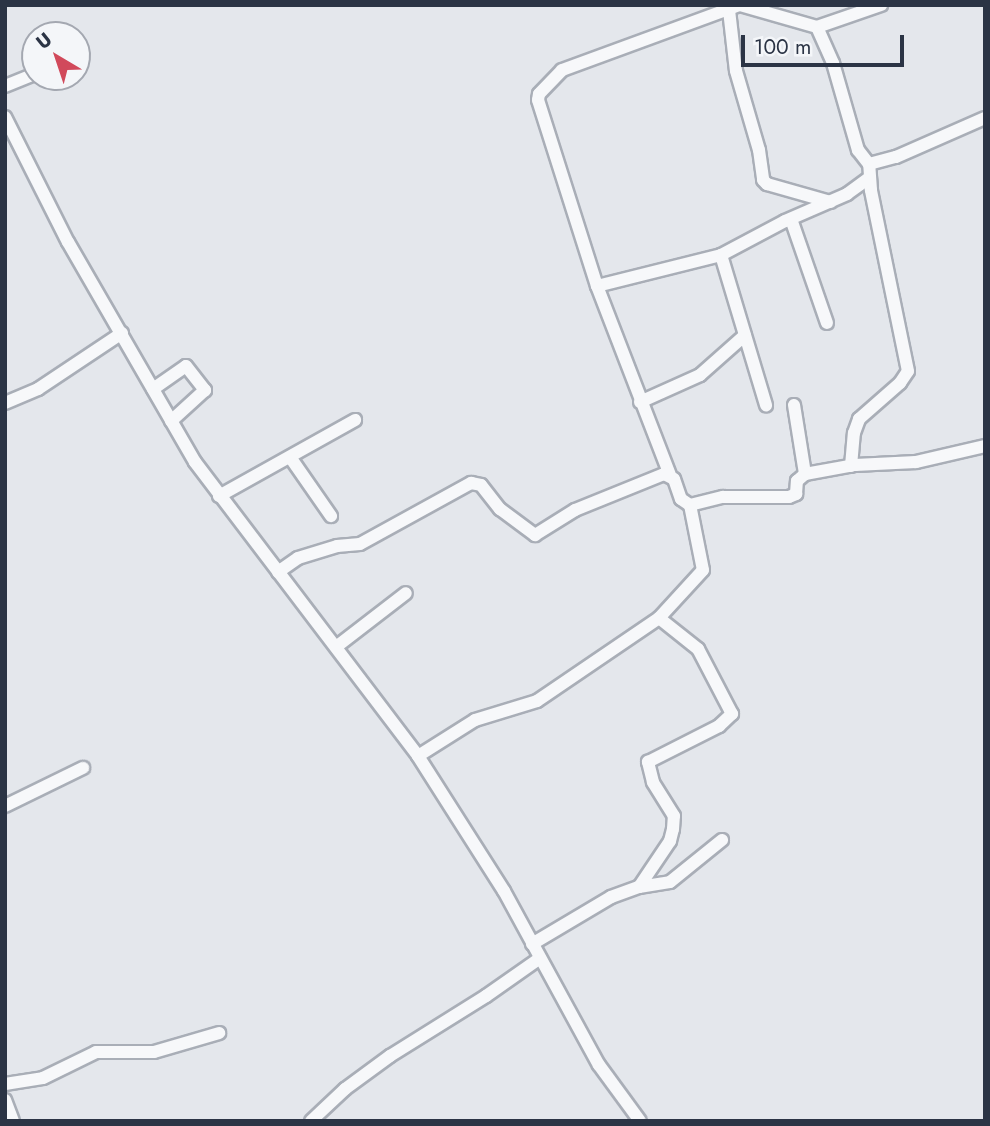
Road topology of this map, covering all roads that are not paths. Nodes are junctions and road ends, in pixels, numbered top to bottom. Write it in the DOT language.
graph roads {
  1 [pos="881,5"];
  2 [pos="736,7"];
  3 [pos="817,27"];
  4 [pos="5,117"];
  5 [pos="985,118"];
  6 [pos="869,171"];
  7 [pos="830,202"];
  8 [pos="791,219"];
  9 [pos="721,255"];
  10 [pos="597,286"];
  11 [pos="827,323"];
  12 [pos="122,333"];
  13 [pos="745,335"];
  14 [pos="153,389"];
  15 [pos="640,402"];
  16 [pos="5,403"];
  17 [pos="766,405"];
  18 [pos="794,405"];
  19 [pos="171,421"];
  20 [pos="355,421"];
  21 [pos="985,446"];
  22 [pos="290,457"];
  23 [pos="851,466"];
  24 [pos="805,474"];
  25 [pos="670,475"];
  26 [pos="219,496"];
  27 [pos="690,505"];
  28 [pos="331,516"];
  29 [pos="278,572"];
  30 [pos="406,593"];
  31 [pos="659,618"];
  32 [pos="336,647"];
  33 [pos="418,756"];
  34 [pos="83,768"];
  35 [pos="5,806"];
  36 [pos="722,840"];
  37 [pos="639,887"];
  38 [pos="532,944"];
  39 [pos="540,958"];
  40 [pos="219,1033"];
  41 [pos="5,1084"];
  42 [pos="5,1100"];
  43 [pos="316,1119"];
  44 [pos="13,1121"];
  45 [pos="640,1121"];
  1 -- 3 [label="street"];
  2 -- 3 [label="street"];
  2 -- 7 [label="street"];
  2 -- 10 [label="street"];
  3 -- 6 [label="street"];
  4 -- 12 [label="street"];
  5 -- 6 [label="street"];
  6 -- 7 [label="street"];
  6 -- 23 [label="street"];
  7 -- 8 [label="street"];
  8 -- 9 [label="street"];
  8 -- 11 [label="street"];
  9 -- 10 [label="street"];
  9 -- 13 [label="street"];
  10 -- 15 [label="street"];
  12 -- 14 [label="street"];
  12 -- 16 [label="street"];
  13 -- 15 [label="street"];
  13 -- 17 [label="street"];
  14 -- 19 [label="street"];
  14 -- 19 [label="street"];
  15 -- 25 [label="street"];
  18 -- 24 [label="street"];
  19 -- 26 [label="street"];
  20 -- 22 [label="street"];
  21 -- 23 [label="street"];
  22 -- 26 [label="street"];
  22 -- 28 [label="street"];
  23 -- 24 [label="street"];
  24 -- 27 [label="street"];
  25 -- 27 [label="street"];
  25 -- 29 [label="street"];
  26 -- 29 [label="street"];
  27 -- 31 [label="street"];
  29 -- 32 [label="street"];
  30 -- 32 [label="street"];
  31 -- 33 [label="street"];
  31 -- 37 [label="street"];
  32 -- 33 [label="street"];
  33 -- 38 [label="street"];
  34 -- 35 [label="street"];
  36 -- 37 [label="street"];
  37 -- 38 [label="street"];
  38 -- 39 [label="street"];
  39 -- 43 [label="street"];
  39 -- 45 [label="street"];
  40 -- 41 [label="street"];
  42 -- 44 [label="street"];
}
